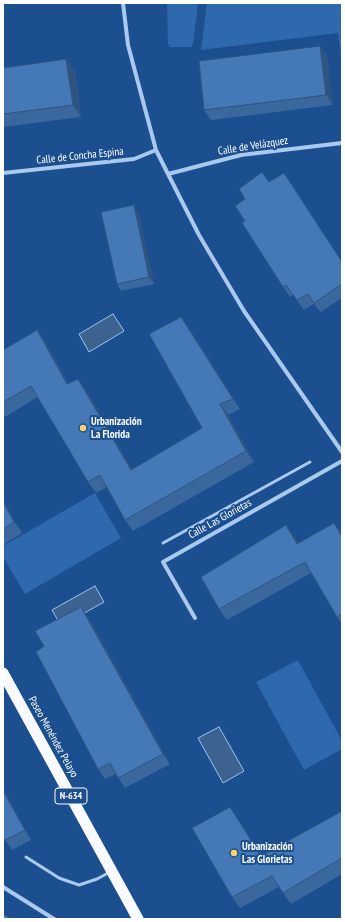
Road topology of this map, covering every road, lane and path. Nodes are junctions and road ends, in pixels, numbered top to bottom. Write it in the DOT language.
graph roads {
  1 [pos="123,3"];
  2 [pos="342,143"];
  3 [pos="156,150"];
  4 [pos="3,173"];
  5 [pos="168,174"];
  6 [pos="342,452"];
  7 [pos="342,461"];
  8 [pos="310,462"];
  9 [pos="163,543"];
  10 [pos="195,618"];
  11 [pos="3,672"];
  12 [pos="6,684"];
  13 [pos="26,857"];
  14 [pos="112,871"];
  15 [pos="3,887"];
  16 [pos="54,919"];
  17 [pos="138,919"];
  1 -- 3 [label="street"];
  2 -- 5 [label="street, Calle de Velázquez"];
  3 -- 4 [label="street, Calle de Concha Espina"];
  3 -- 5 [label="street"];
  5 -- 6 [label="street"];
  7 -- 10 [label="street, Calle Las Glorietas"];
  8 -- 9 [label="lane"];
  11 -- 12 [label="highway, Paseo Menéndez Pelayo / N-634"];
  12 -- 14 [label="highway, Paseo Menéndez Pelayo / N-634"];
  13 -- 14 [label="lane"];
  14 -- 17 [label="highway, Paseo Menéndez Pelayo / N-634"];
  15 -- 16 [label="street"];
}
